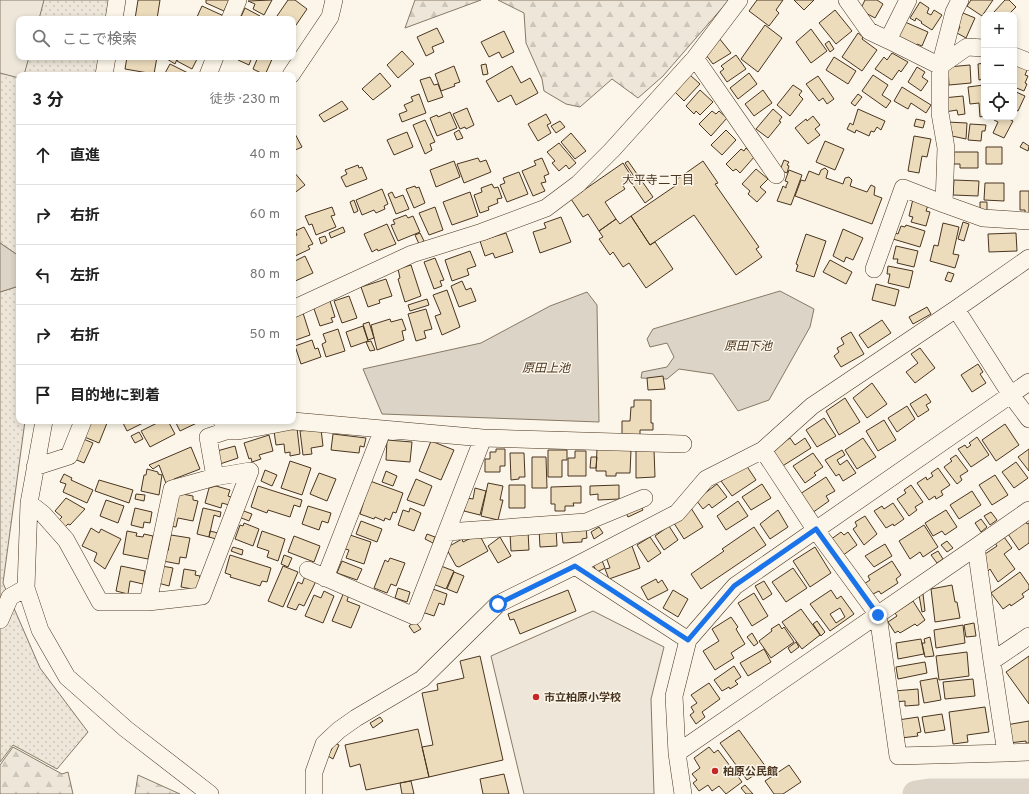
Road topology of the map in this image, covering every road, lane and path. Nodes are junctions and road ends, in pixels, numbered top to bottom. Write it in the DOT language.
graph roads {
  1 [pos="117,0"];
  2 [pos="238,0"];
  3 [pos="334,0"];
  4 [pos="739,0"];
  5 [pos="847,0"];
  6 [pos="908,0"];
  7 [pos="960,0"];
  8 [pos="114,16"];
  9 [pos="231,16"];
  10 [pos="888,40"];
  11 [pos="981,48"];
  12 [pos="1017,57"];
  13 [pos="695,58"];
  14 [pos="106,60"];
  15 [pos="215,60"];
  16 [pos="1029,62"];
  17 [pos="940,66"];
  18 [pos="104,72"];
  19 [pos="209,72"];
  20 [pos="293,72"];
  21 [pos="776,175"];
  22 [pos="944,204"];
  23 [pos="1029,221"];
  24 [pos="1029,258"];
  25 [pos="874,269"];
  26 [pos="296,307"];
  27 [pos="956,309"];
  28 [pos="1029,382"];
  29 [pos="1010,395"];
  30 [pos="1029,419"];
  31 [pos="296,421"];
  32 [pos="44,424"];
  33 [pos="55,424"];
  34 [pos="83,424"];
  35 [pos="251,424"];
  36 [pos="224,426"];
  37 [pos="383,429"];
  38 [pos="483,438"];
  39 [pos="41,439"];
  40 [pos="683,444"];
  41 [pos="763,450"];
  42 [pos="35,467"];
  43 [pos="215,477"];
  44 [pos="644,498"];
  45 [pos="29,502"];
  46 [pos="1029,510"];
  47 [pos="816,529"];
  48 [pos="447,532"];
  49 [pos="976,547"];
  50 [pos="575,566"];
  51 [pos="308,570"];
  52 [pos="325,578"];
  53 [pos="26,588"];
  54 [pos="148,602"];
  55 [pos="878,615"];
  56 [pos="0,620"];
  57 [pos="1029,636"];
  58 [pos="688,640"];
  59 [pos="992,661"];
  60 [pos="1029,752"];
  61 [pos="677,753"];
  62 [pos="1006,753"];
  63 [pos="210,794"];
  64 [pos="314,794"];
  65 [pos="683,794"];
  1 -- 8 [label="street"];
  2 -- 9 [label="street"];
  3 -- 20 [label="street"];
  4 -- 13 [label="street"];
  5 -- 10 [label="street"];
  6 -- 10 [label="street"];
  7 -- 17 [label="street"];
  10 -- 17 [label="street"];
  11 -- 17 [label="street"];
  12 -- 16 [label="street"];
  13 -- 21 [label="street"];
  13 -- 26 [label="street"];
  14 -- 18 [label="street"];
  15 -- 19 [label="street"];
  17 -- 22 [label="street"];
  22 -- 23 [label="street"];
  22 -- 25 [label="street"];
  24 -- 27 [label="street"];
  27 -- 29 [label="street"];
  27 -- 41 [label="street"];
  28 -- 29 [label="street"];
  29 -- 30 [label="street"];
  29 -- 47 [label="street"];
  31 -- 37 [label="street"];
  32 -- 39 [label="street"];
  33 -- 39 [label="street"];
  34 -- 42 [label="street"];
  35 -- 36 [label="street"];
  36 -- 43 [label="street"];
  37 -- 38 [label="street"];
  37 -- 52 [label="street"];
  38 -- 40 [label="street"];
  38 -- 48 [label="street"];
  39 -- 42 [label="street"];
  41 -- 47 [label="street"];
  41 -- 50 [label="street"];
  42 -- 45 [label="street"];
  43 -- 54 [label="street"];
  43 -- 54 [label="street"];
  44 -- 48 [label="street"];
  45 -- 53 [label="street"];
  45 -- 54 [label="street"];
  46 -- 49 [label="street"];
  47 -- 55 [label="street"];
  47 -- 58 [label="street"];
  48 -- 52 [label="street"];
  49 -- 55 [label="street"];
  49 -- 59 [label="street"];
  50 -- 58 [label="street"];
  50 -- 64 [label="street"];
  51 -- 52 [label="street"];
  53 -- 56 [label="street"];
  53 -- 63 [label="street"];
  55 -- 61 [label="street"];
  55 -- 62 [label="street"];
  57 -- 59 [label="street"];
  58 -- 61 [label="street"];
  59 -- 62 [label="street"];
  60 -- 62 [label="street"];
  61 -- 65 [label="street"];
}
